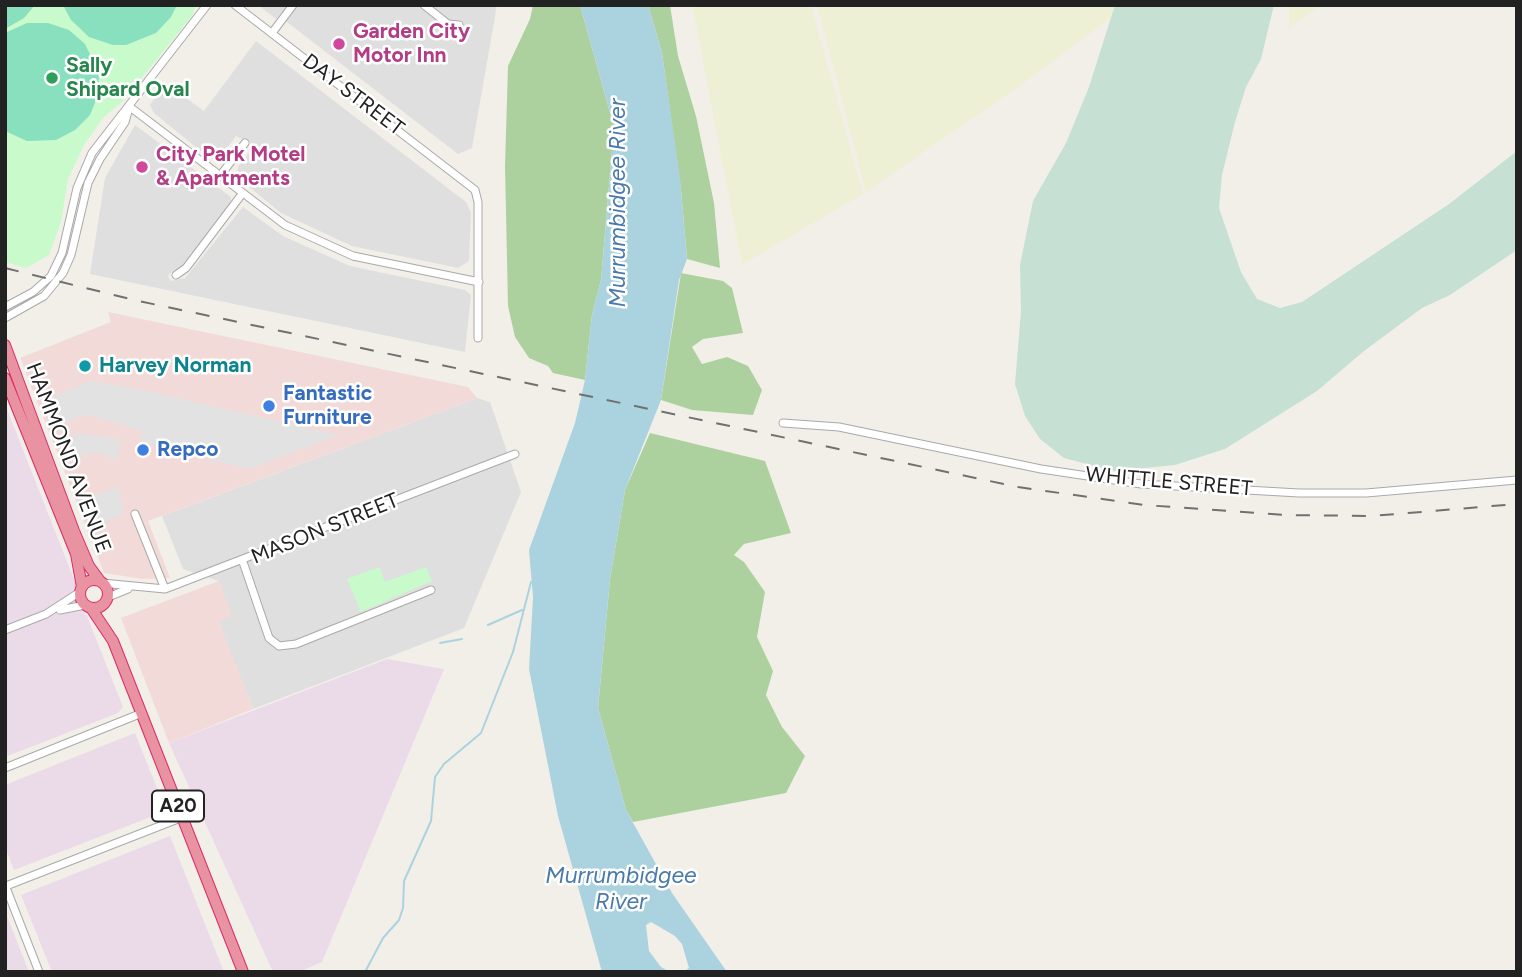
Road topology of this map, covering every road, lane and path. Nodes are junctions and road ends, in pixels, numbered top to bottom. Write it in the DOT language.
graph roads {
  1 [pos="207,5"];
  2 [pos="235,5"];
  3 [pos="293,5"];
  4 [pos="424,5"];
  5 [pos="459,25"];
  6 [pos="272,33"];
  7 [pos="130,107"];
  8 [pos="106,132"];
  9 [pos="114,137"];
  10 [pos="245,143"];
  11 [pos="98,144"];
  12 [pos="106,149"];
  13 [pos="220,176"];
  14 [pos="242,194"];
  15 [pos="176,275"];
  16 [pos="479,282"];
  17 [pos="5,307"];
  18 [pos="5,318"];
  19 [pos="478,338"];
  20 [pos="5,345"];
  21 [pos="5,378"];
  22 [pos="783,423"];
  23 [pos="515,454"];
  24 [pos="1517,480"];
  25 [pos="135,514"];
  26 [pos="243,562"];
  27 [pos="101,582"];
  28 [pos="132,588"];
  29 [pos="165,589"];
  30 [pos="81,590"];
  31 [pos="431,590"];
  32 [pos="107,600"];
  33 [pos="88,606"];
  34 [pos="46,614"];
  35 [pos="5,630"];
  36 [pos="113,641"];
  37 [pos="142,713"];
  38 [pos="5,768"];
  39 [pos="183,817"];
  40 [pos="5,885"];
  41 [pos="40,972"];
  42 [pos="243,972"];
  1 -- 7 [label="street"];
  2 -- 6 [label="street, DAY STREET"];
  3 -- 6 [label="street"];
  4 -- 5 [label="street"];
  6 -- 16 [label="street, DAY STREET"];
  7 -- 8 [label="street"];
  7 -- 9 [label="street"];
  7 -- 13 [label="street"];
  8 -- 9 [label="street"];
  8 -- 11 [label="street"];
  9 -- 12 [label="street"];
  10 -- 13 [label="street"];
  11 -- 12 [label="street"];
  11 -- 17 [label="street"];
  12 -- 18 [label="street"];
  13 -- 14 [label="street"];
  14 -- 15 [label="street"];
  14 -- 16 [label="street"];
  16 -- 19 [label="street"];
  20 -- 27 [label="highway, HAMMOND AVENUE / A20"];
  21 -- 30 [label="highway, HAMMOND AVENUE / A20"];
  22 -- 24 [label="street, WHITTLE STREET"];
  23 -- 26 [label="street, MASON STREET"];
  25 -- 29 [label="street"];
  26 -- 29 [label="street, MASON STREET"];
  26 -- 31 [label="street"];
  27 -- 28 [label="street, MASON STREET"];
  27 -- 30 [label="highway"];
  27 -- 32 [label="highway, A20"];
  28 -- 29 [label="street, MASON STREET"];
  28 -- 32 [label="street, MASON STREET"];
  30 -- 33 [label="highway, A20"];
  30 -- 34 [label="street"];
  32 -- 33 [label="highway"];
  32 -- 36 [label="highway, A20"];
  33 -- 34 [label="street"];
  33 -- 36 [label="highway, A20"];
  34 -- 35 [label="street"];
  36 -- 37 [label="highway, A20"];
  37 -- 38 [label="street"];
  37 -- 39 [label="highway, A20"];
  39 -- 40 [label="street"];
  39 -- 42 [label="highway, A20"];
  40 -- 41 [label="street"];
}
